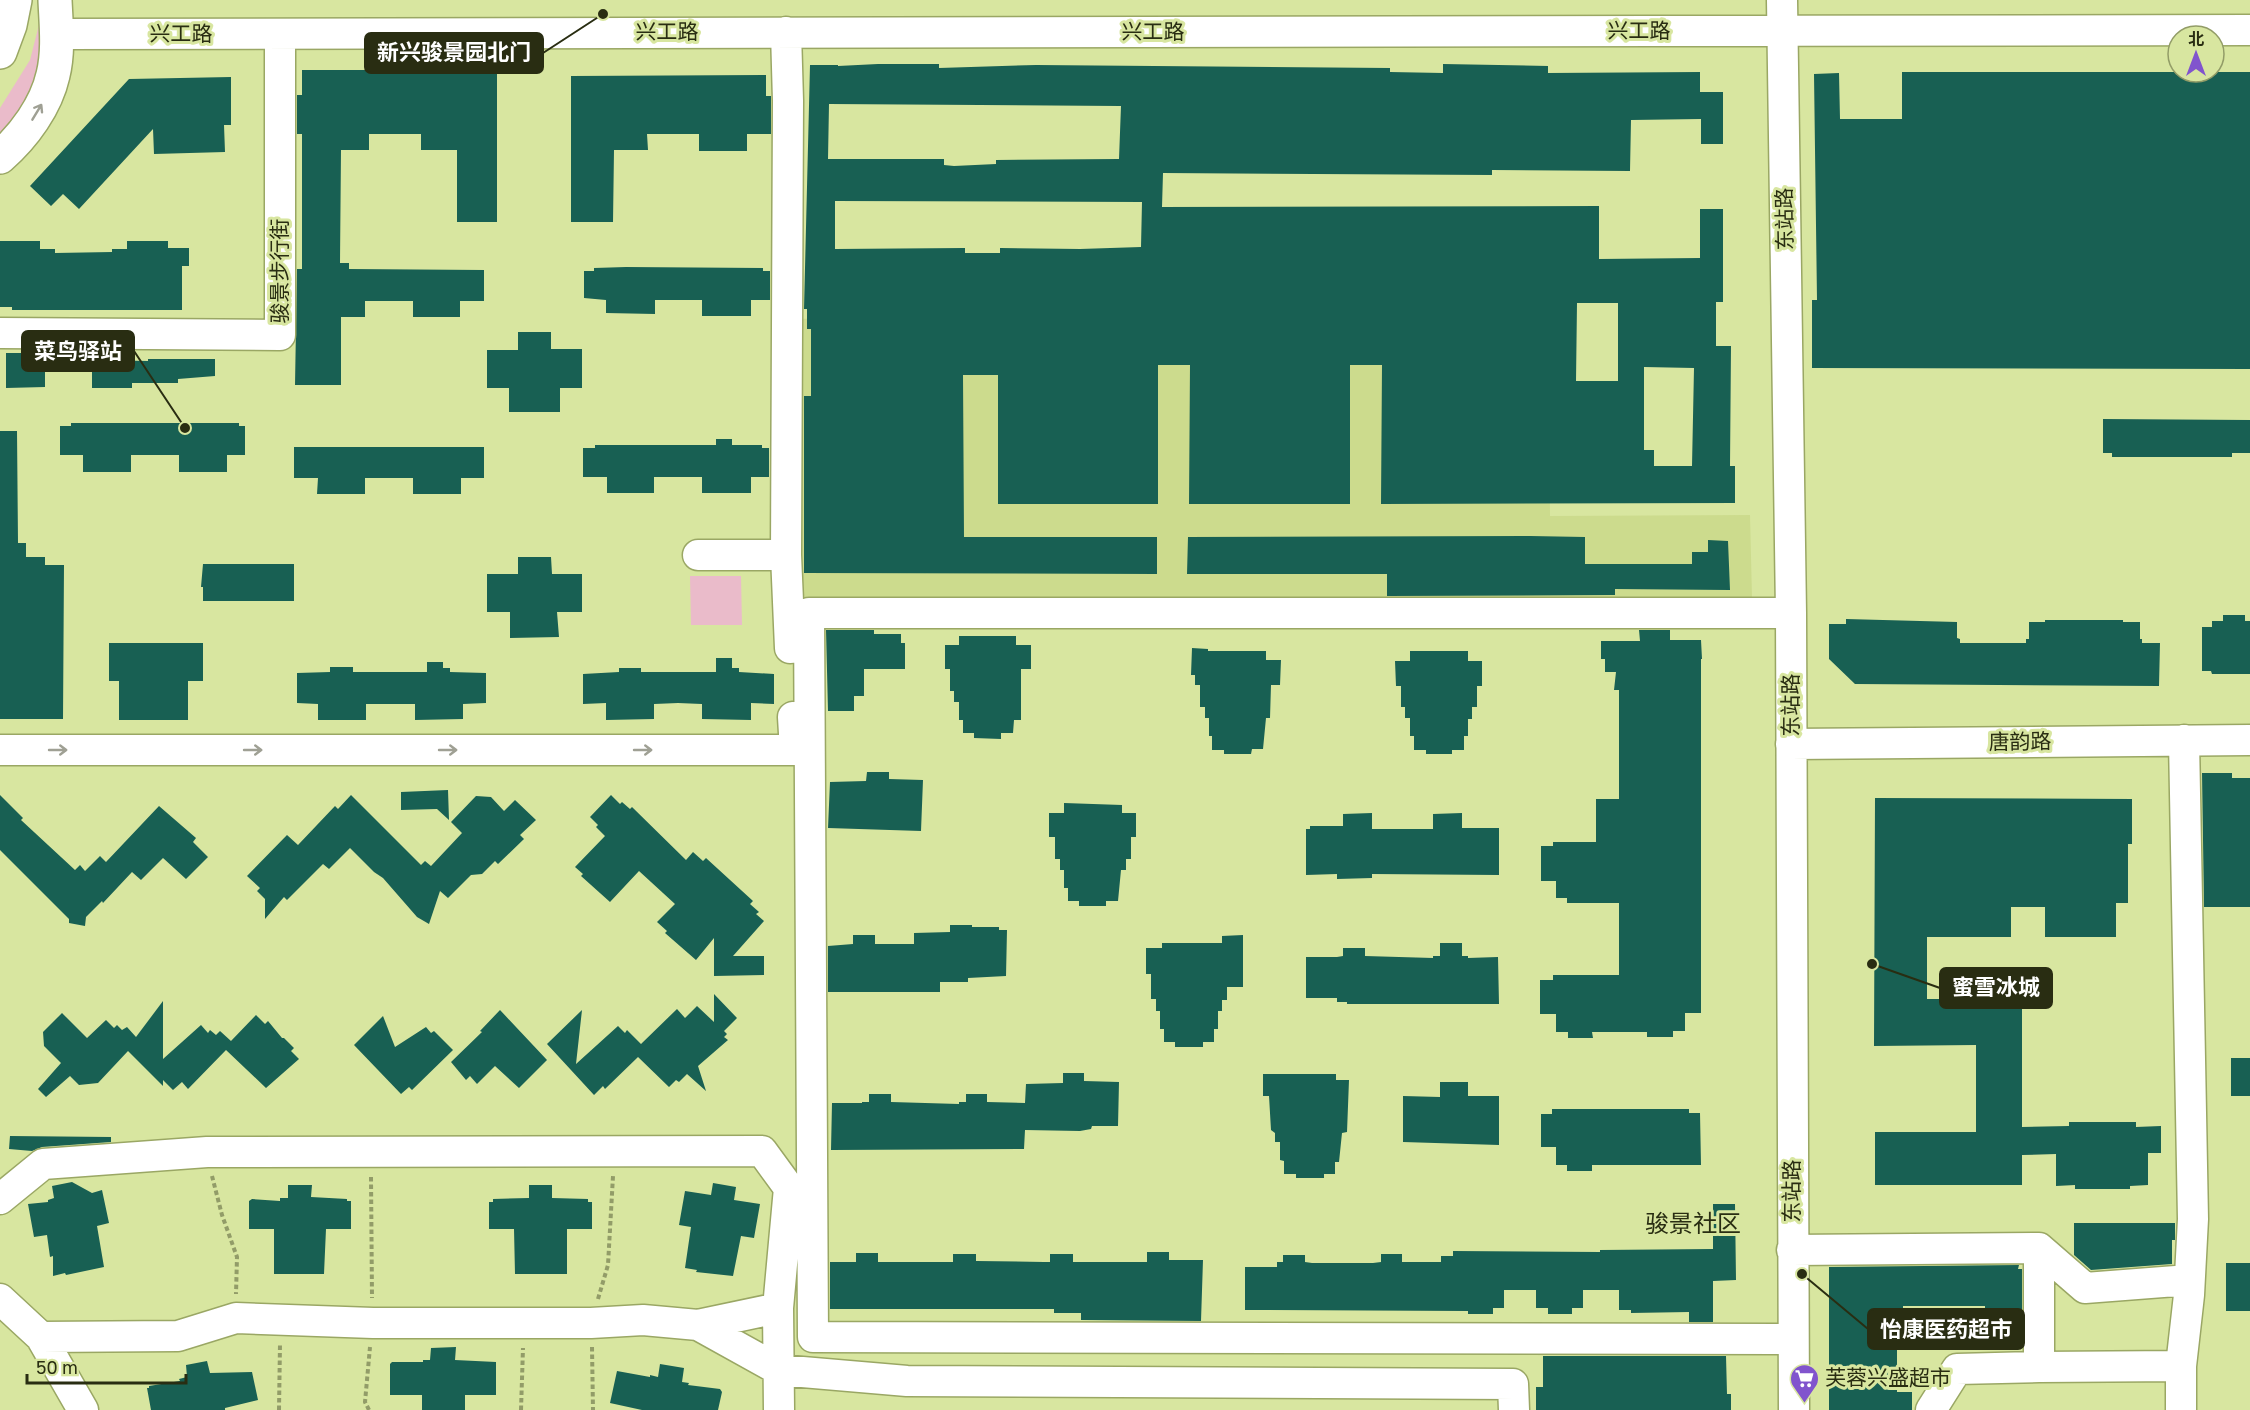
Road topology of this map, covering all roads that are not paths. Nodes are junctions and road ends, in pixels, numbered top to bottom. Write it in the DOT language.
graph roads {
  1 [pos="15,0"];
  2 [pos="55,0"];
  3 [pos="1782,0"];
  4 [pos="2250,30"];
  5 [pos="1782,31"];
  6 [pos="786,32"];
  7 [pos="56,34"];
  8 [pos="280,34"];
  9 [pos="0,52"];
  10 [pos="0,157"];
  11 [pos="0,333"];
  12 [pos="698,555"];
  13 [pos="786,555"];
  14 [pos="1791,612"];
  15 [pos="2184,740"];
  16 [pos="2250,740"];
  17 [pos="1791,744"];
  18 [pos="0,750"];
  19 [pos="0,1199"];
  20 [pos="2039,1248"];
  21 [pos="1792,1250"];
  22 [pos="2189,1280"];
  23 [pos="0,1299"];
  24 [pos="778,1308"];
  25 [pos="698,1325"];
  26 [pos="41,1337"];
  27 [pos="1793,1339"];
  28 [pos="2181,1366"];
  29 [pos="2038,1367"];
  30 [pos="779,1370"];
  31 [pos="83,1410"];
  32 [pos="779,1410"];
  33 [pos="1514,1410"];
  34 [pos="1794,1410"];
  35 [pos="1931,1410"];
  36 [pos="2181,1410"];
  1 -- 9 [label="main road"];
  2 -- 7 [label="main road"];
  3 -- 5 [label="street, 东站路"];
  4 -- 5 [label="street, 兴工路"];
  5 -- 6 [label="street, 兴工路"];
  5 -- 14 [label="street, 东站路"];
  6 -- 8 [label="street, 兴工路"];
  6 -- 13 [label="street"];
  7 -- 8 [label="street, 兴工路"];
  10 -- 7 [label="main road, one-way"];
  8 -- 11 [label="street, 骏景步行街"];
  12 -- 13 [label="street"];
  18 -- 13 [label="street, one-way"];
  14 -- 17 [label="street, 东站路"];
  14 -- 27 [label="street"];
  15 -- 16 [label="street, 唐韵路"];
  15 -- 17 [label="street, 唐韵路"];
  15 -- 22 [label="street"];
  17 -- 21 [label="street, 东站路"];
  19 -- 24 [label="street"];
  20 -- 21 [label="street"];
  20 -- 22 [label="street"];
  20 -- 29 [label="street"];
  21 -- 27 [label="street, 东站路"];
  22 -- 28 [label="street"];
  23 -- 26 [label="street"];
  24 -- 25 [label="street"];
  24 -- 30 [label="street"];
  25 -- 26 [label="street"];
  25 -- 30 [label="street"];
  26 -- 31 [label="street"];
  27 -- 34 [label="street, 东站路"];
  28 -- 29 [label="street"];
  28 -- 36 [label="street"];
  29 -- 35 [label="street"];
  30 -- 32 [label="street"];
  30 -- 33 [label="street"];
}
